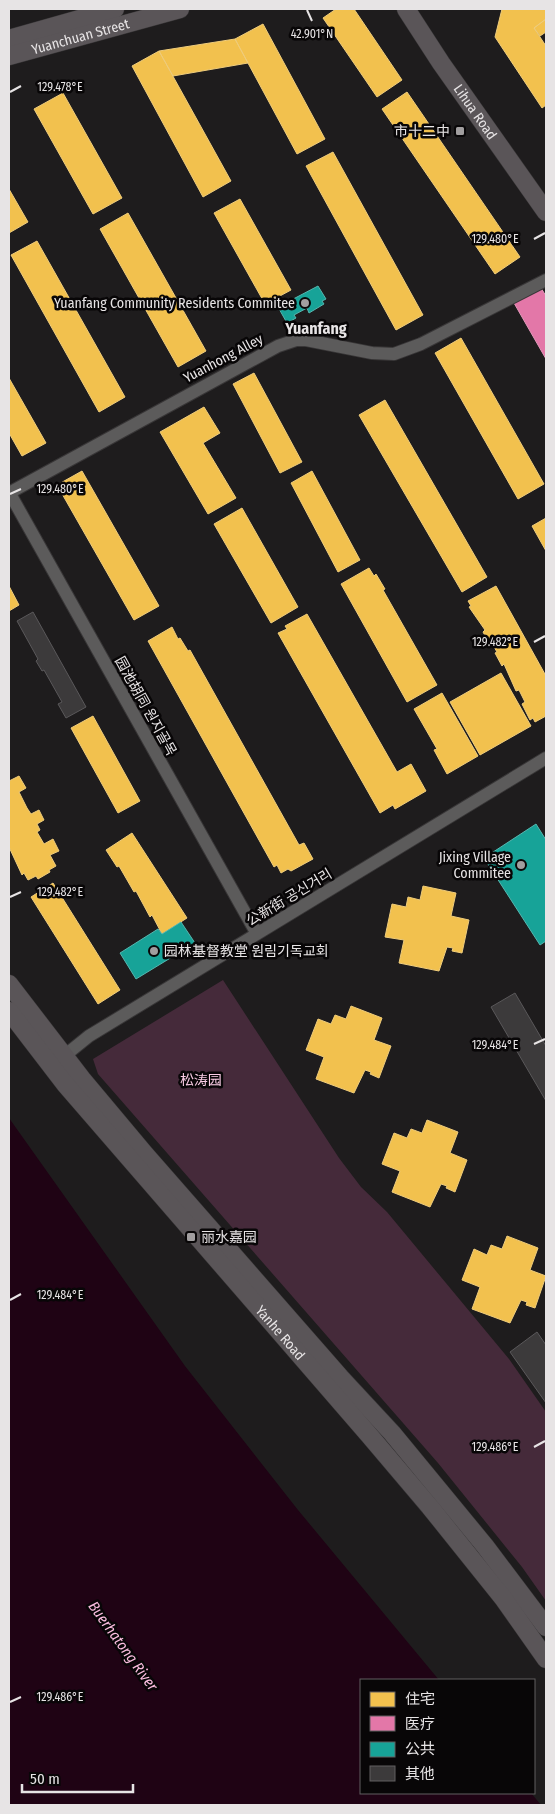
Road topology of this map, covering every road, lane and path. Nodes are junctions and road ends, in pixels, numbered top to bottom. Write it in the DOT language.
graph roads {
  1 [pos="115,9"];
  2 [pos="180,9"];
  3 [pos="406,9"];
  4 [pos="9,39"];
  5 [pos="9,56"];
  6 [pos="546,212"];
  7 [pos="546,280"];
  8 [pos="9,492"];
  9 [pos="546,758"];
  10 [pos="257,934"];
  11 [pos="9,984"];
  12 [pos="9,1011"];
  13 [pos="58,1061"];
  14 [pos="546,1627"];
  15 [pos="546,1659"];
  1 -- 4 [label="main road, Yuanchuan Street"];
  2 -- 5 [label="main road, Yuanchuan Street"];
  3 -- 6 [label="main road, Lihua Road"];
  7 -- 8 [label="street, Yuanhong Alley"];
  8 -- 10 [label="street, 园池胡同 원지골목"];
  9 -- 10 [label="street, 公新街 공신거리"];
  10 -- 13 [label="street, 公新街 공신거리"];
  11 -- 13 [label="main road, Yanhe Road"];
  12 -- 13 [label="main road, Yanhe Road"];
  13 -- 14 [label="main road, Yanhe Road"];
  13 -- 15 [label="main road, Yanhe Road"];
}
